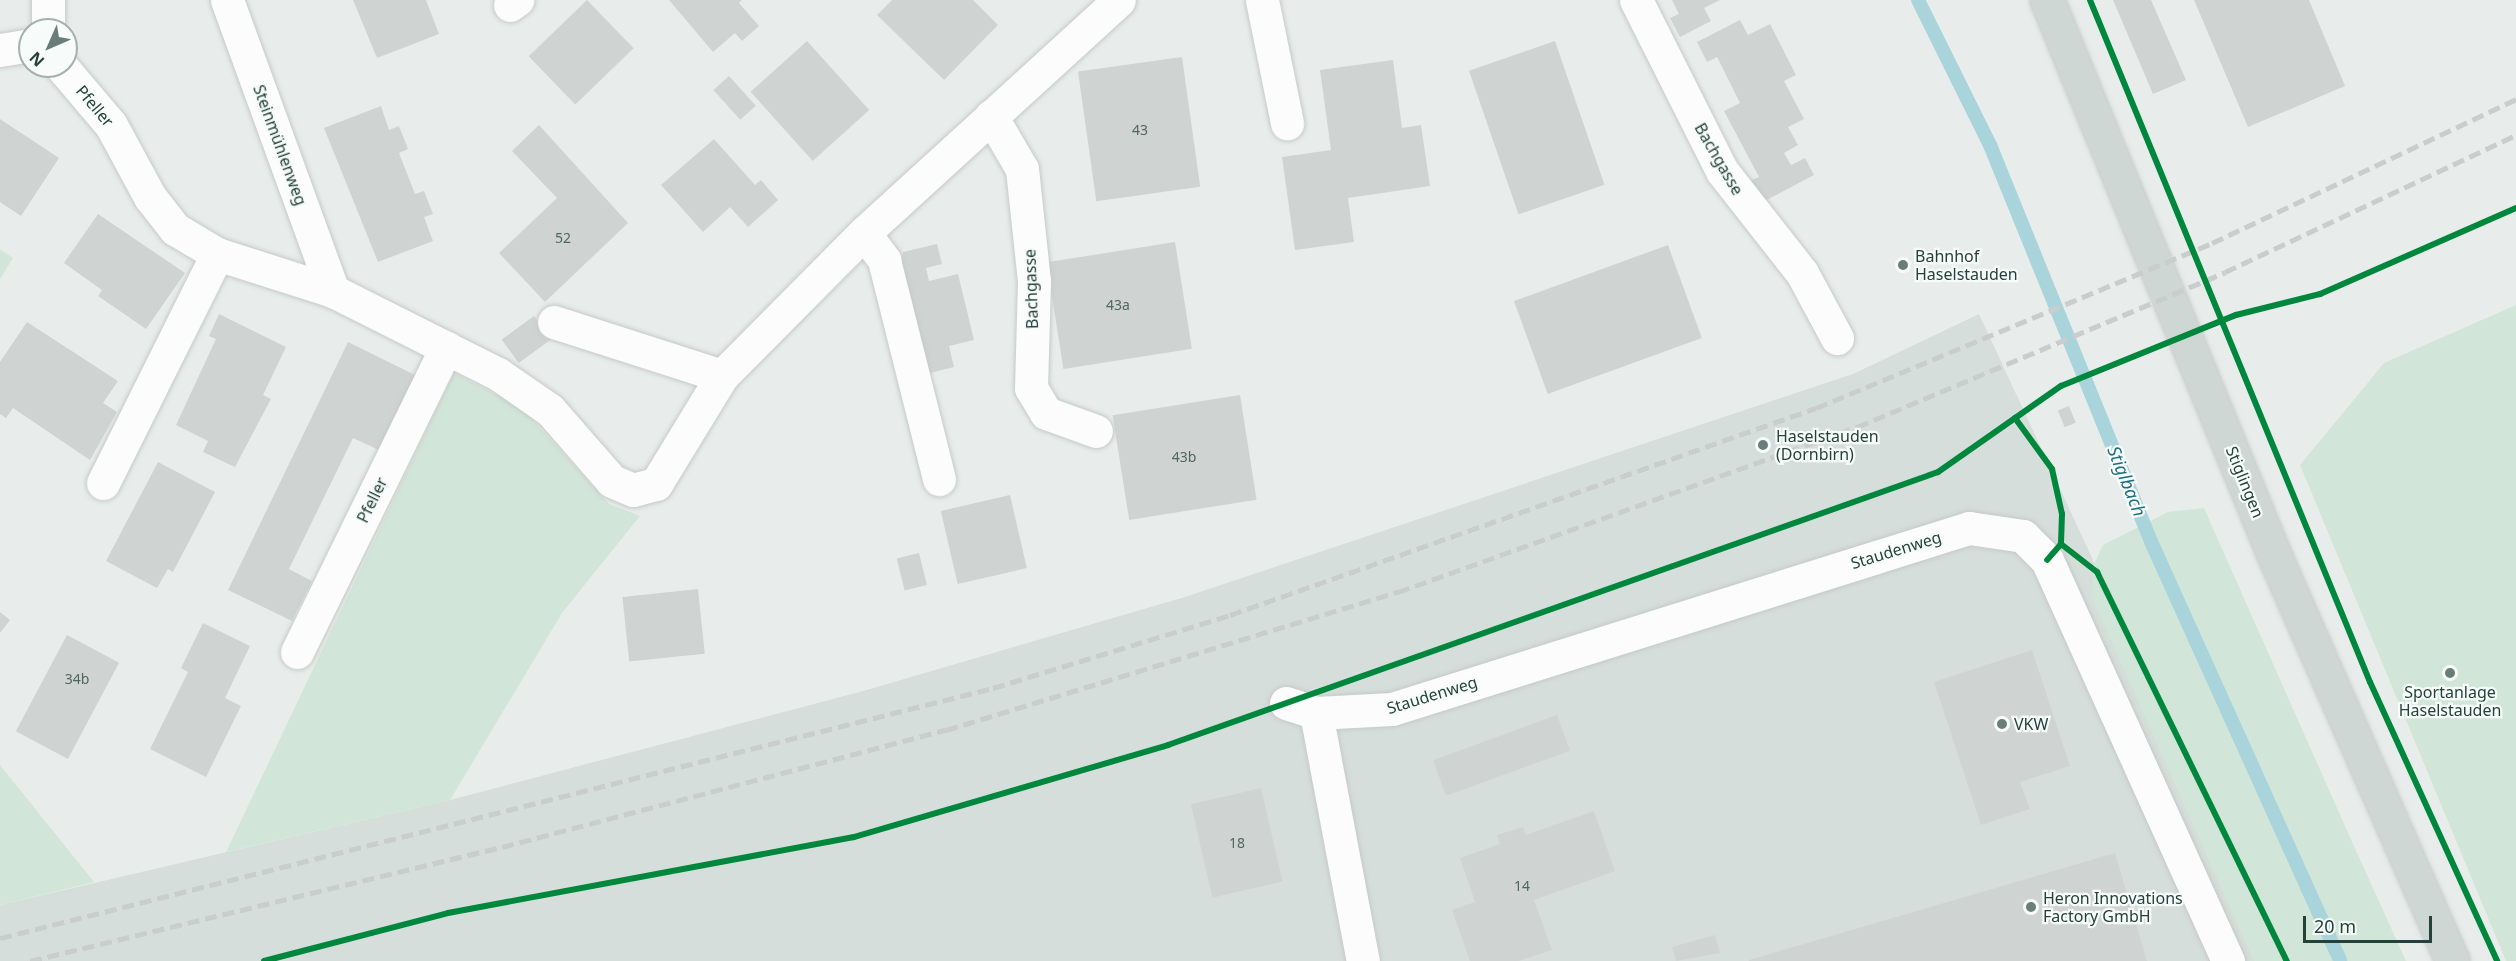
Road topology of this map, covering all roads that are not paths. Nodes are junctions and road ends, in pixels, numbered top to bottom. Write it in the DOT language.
graph roads {
  1 [pos="48,0"];
  2 [pos="227,0"];
  3 [pos="1119,0"];
  4 [pos="1262,0"];
  5 [pos="1636,0"];
  6 [pos="2047,0"];
  7 [pos="48,18"];
  8 [pos="18,47"];
  9 [pos="0,50"];
  10 [pos="71,78"];
  11 [pos="991,116"];
  12 [pos="1287,123"];
  13 [pos="864,233"];
  14 [pos="217,254"];
  15 [pos="333,291"];
  16 [pos="554,322"];
  17 [pos="1837,338"];
  18 [pos="446,348"];
  19 [pos="722,376"];
  20 [pos="1096,431"];
  21 [pos="939,479"];
  22 [pos="103,483"];
  23 [pos="297,652"];
  24 [pos="1286,703"];
  25 [pos="1316,713"];
  26 [pos="1363,961"];
  27 [pos="2228,961"];
  28 [pos="2452,961"];
  1 -- 7 [label="street"];
  2 -- 15 [label="street, Steinmühlenweg"];
  3 -- 11 [label="street"];
  4 -- 12 [label="street"];
  5 -- 17 [label="street, Bachgasse"];
  6 -- 28 [label="main road, Stiglingen"];
  8 -- 9 [label="street"];
  10 -- 14 [label="street, Pfeller"];
  11 -- 13 [label="street"];
  11 -- 20 [label="street, Bachgasse"];
  13 -- 19 [label="street"];
  13 -- 21 [label="street"];
  14 -- 15 [label="street, Pfeller"];
  14 -- 22 [label="street"];
  15 -- 18 [label="street, Pfeller"];
  16 -- 19 [label="street"];
  18 -- 19 [label="street, Pfeller"];
  18 -- 23 [label="street, Pfeller"];
  24 -- 25 [label="street, Staudenweg"];
  25 -- 26 [label="street"];
  25 -- 27 [label="street, Staudenweg"];
}
